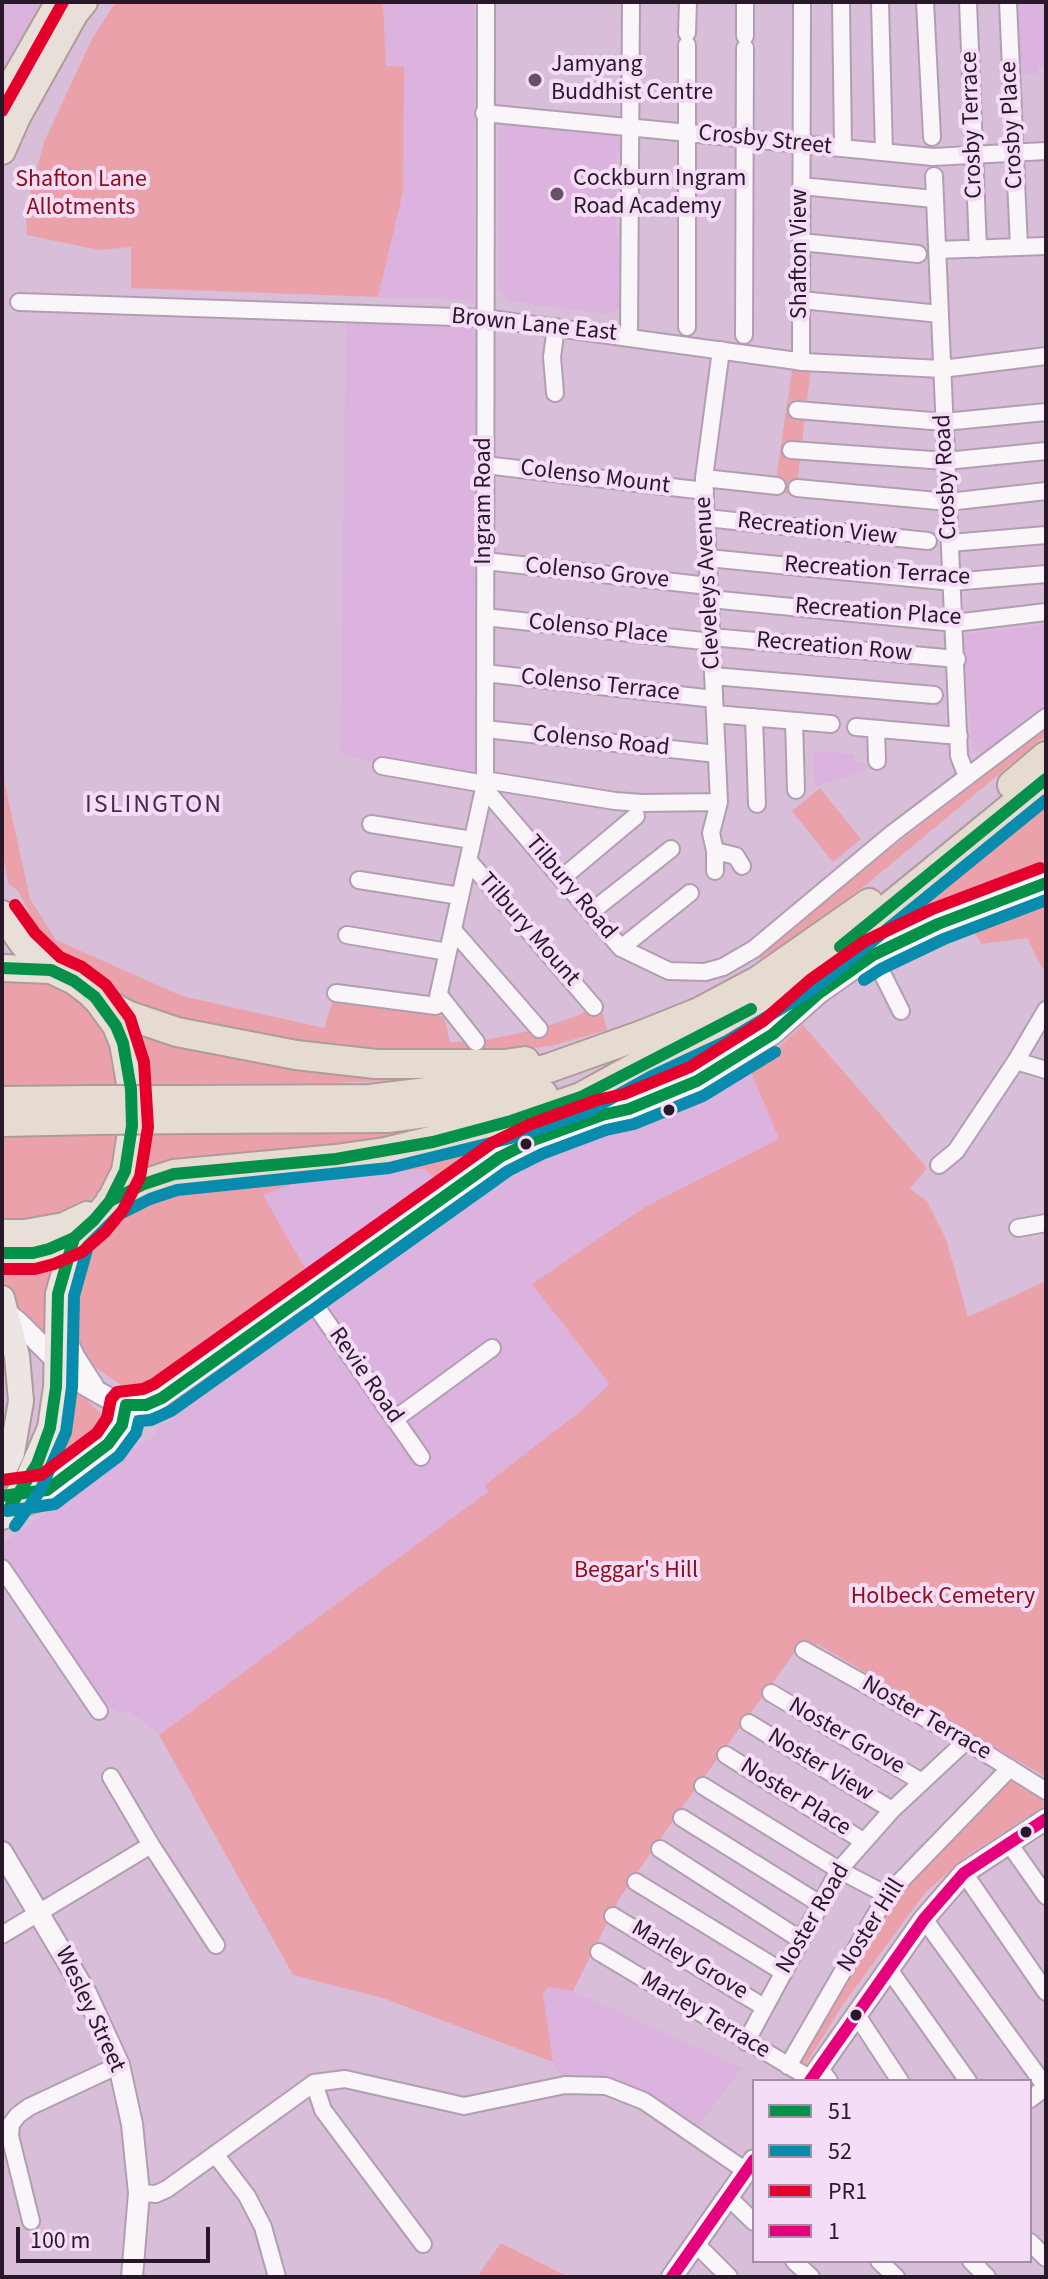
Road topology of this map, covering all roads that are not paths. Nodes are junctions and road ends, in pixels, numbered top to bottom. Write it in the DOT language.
graph roads {
  1 [pos="59,2"];
  2 [pos="84,2"];
  3 [pos="486,2"];
  4 [pos="631,2"];
  5 [pos="688,2"];
  6 [pos="745,2"];
  7 [pos="802,2"];
  8 [pos="841,2"];
  9 [pos="880,2"];
  10 [pos="925,2"];
  11 [pos="968,2"];
  12 [pos="1008,2"];
  13 [pos="2,101"];
  14 [pos="484,113"];
  15 [pos="629,127"];
  16 [pos="687,133"];
  17 [pos="932,137"];
  18 [pos="745,139"];
  19 [pos="801,144"];
  20 [pos="843,148"];
  21 [pos="2,151"];
  22 [pos="1046,151"];
  23 [pos="884,152"];
  24 [pos="1014,153"];
  25 [pos="974,155"];
  26 [pos="934,176"];
  27 [pos="801,186"];
  28 [pos="934,199"];
  29 [pos="801,242"];
  30 [pos="1046,246"];
  31 [pos="1019,247"];
  32 [pos="978,249"];
  33 [pos="937,250"];
  34 [pos="918,254"];
  35 [pos="801,300"];
  36 [pos="19,302"];
  37 [pos="940,314"];
  38 [pos="484,318"];
  39 [pos="556,327"];
  40 [pos="687,327"];
  41 [pos="744,335"];
  42 [pos="629,336"];
  43 [pos="721,350"];
  44 [pos="1046,356"];
  45 [pos="552,357"];
  46 [pos="570,360"];
  47 [pos="801,362"];
  48 [pos="942,369"];
  49 [pos="555,393"];
  50 [pos="797,410"];
  51 [pos="1046,412"];
  52 [pos="944,422"];
  53 [pos="791,450"];
  54 [pos="1046,451"];
  55 [pos="946,461"];
  56 [pos="485,465"];
  57 [pos="704,484"];
  58 [pos="777,486"];
  59 [pos="797,488"];
  60 [pos="1046,491"];
  61 [pos="948,502"];
  62 [pos="706,518"];
  63 [pos="1046,535"];
  64 [pos="928,541"];
  65 [pos="950,543"];
  66 [pos="708,558"];
  67 [pos="485,561"];
  68 [pos="1046,574"];
  69 [pos="952,582"];
  70 [pos="710,592"];
  71 [pos="1046,612"];
  72 [pos="485,617"];
  73 [pos="955,623"];
  74 [pos="712,640"];
  75 [pos="957,659"];
  76 [pos="485,673"];
  77 [pos="713,676"];
  78 [pos="934,695"];
  79 [pos="714,706"];
  80 [pos="754,717"];
  81 [pos="1046,717"];
  82 [pos="794,721"];
  83 [pos="831,724"];
  84 [pos="856,727"];
  85 [pos="485,729"];
  86 [pos="876,729"];
  87 [pos="959,736"];
  88 [pos="717,754"];
  89 [pos="1046,756"];
  90 [pos="877,761"];
  91 [pos="382,766"];
  92 [pos="967,777"];
  93 [pos="1046,779"];
  94 [pos="485,784"];
  95 [pos="796,790"];
  96 [pos="757,804"];
  97 [pos="717,809"];
  98 [pos="636,816"];
  99 [pos="371,824"];
  100 [pos="472,840"];
  101 [pos="671,849"];
  102 [pos="715,851"];
  103 [pos="468,860"];
  104 [pos="742,866"];
  105 [pos="715,871"];
  106 [pos="562,878"];
  107 [pos="359,880"];
  108 [pos="1046,883"];
  109 [pos="690,893"];
  110 [pos="460,896"];
  111 [pos="591,912"];
  112 [pos="2,914"];
  113 [pos="453,930"];
  114 [pos="347,935"];
  115 [pos="621,948"];
  116 [pos="448,952"];
  117 [pos="873,955"];
  118 [pos="2,968"];
  119 [pos="51,970"];
  120 [pos="336,993"];
  121 [pos="439,995"];
  122 [pos="95,997"];
  123 [pos="587,1005"];
  124 [pos="1046,1010"];
  125 [pos="901,1011"];
  126 [pos="539,1029"];
  127 [pos="476,1042"];
  128 [pos="641,1050"];
  129 [pos="1016,1061"];
  130 [pos="1046,1070"];
  131 [pos="2,1101"];
  132 [pos="94,1110"];
  133 [pos="2,1122"];
  134 [pos="939,1165"];
  135 [pos="110,1201"];
  136 [pos="1046,1223"];
  137 [pos="1018,1228"];
  138 [pos="2,1233"];
  139 [pos="74,1238"];
  140 [pos="2,1253"];
  141 [pos="308,1295"];
  142 [pos="5,1306"];
  143 [pos="58,1323"];
  144 [pos="492,1348"];
  145 [pos="57,1362"];
  146 [pos="95,1391"];
  147 [pos="126,1405"];
  148 [pos="395,1419"];
  149 [pos="421,1457"];
  150 [pos="2,1474"];
  151 [pos="5,1514"];
  152 [pos="2,1568"];
  153 [pos="804,1650"];
  154 [pos="771,1693"];
  155 [pos="99,1711"];
  156 [pos="749,1723"];
  157 [pos="966,1741"];
  158 [pos="726,1755"];
  159 [pos="1010,1768"];
  160 [pos="111,1777"];
  161 [pos="922,1782"];
  162 [pos="703,1786"];
  163 [pos="1046,1791"];
  164 [pos="892,1810"];
  165 [pos="682,1818"];
  166 [pos="1046,1819"];
  167 [pos="863,1841"];
  168 [pos="1008,1842"];
  169 [pos="151,1845"];
  170 [pos="660,1849"];
  171 [pos="2,1852"];
  172 [pos="839,1870"];
  173 [pos="964,1873"];
  174 [pos="636,1882"];
  175 [pos="887,1895"];
  176 [pos="1046,1896"];
  177 [pos="820,1904"];
  178 [pos="39,1911"];
  179 [pos="613,1916"];
  180 [pos="924,1919"];
  181 [pos="2,1935"];
  182 [pos="801,1940"];
  183 [pos="216,1945"];
  184 [pos="599,1952"];
  185 [pos="888,1968"];
  186 [pos="783,1972"];
  187 [pos="1046,1992"];
  188 [pos="764,2007"];
  189 [pos="856,2014"];
  190 [pos="746,2042"];
  191 [pos="119,2065"];
  192 [pos="788,2066"];
  193 [pos="817,2077"];
  194 [pos="899,2079"];
  195 [pos="967,2079"];
  196 [pos="314,2083"];
  197 [pos="1046,2087"];
  198 [pos="215,2154"];
  199 [pos="750,2166"];
  200 [pos="139,2193"];
  201 [pos="728,2197"];
  202 [pos="752,2220"];
  203 [pos="31,2221"];
  204 [pos="423,2244"];
  205 [pos="696,2244"];
  206 [pos="796,2263"];
  207 [pos="881,2263"];
  208 [pos="132,2277"];
  209 [pos="277,2277"];
  210 [pos="672,2277"];
  211 [pos="729,2277"];
  212 [pos="811,2277"];
  213 [pos="896,2277"];
  1 -- 13 [label="highway"];
  2 -- 21 [label="highway"];
  3 -- 14 [label="street, Ingram Road"];
  4 -- 15 [label="street"];
  5 -- 16 [label="street"];
  6 -- 18 [label="street"];
  7 -- 19 [label="street, Shafton View"];
  8 -- 20 [label="street"];
  9 -- 23 [label="street"];
  10 -- 17 [label="street"];
  11 -- 25 [label="street, Crosby Terrace"];
  12 -- 24 [label="street, Crosby Place"];
  14 -- 15 [label="street, Crosby Street"];
  14 -- 38 [label="street, Ingram Road"];
  15 -- 16 [label="street, Crosby Street"];
  15 -- 42 [label="street"];
  16 -- 18 [label="street, Crosby Street"];
  16 -- 40 [label="street"];
  18 -- 19 [label="street, Crosby Street"];
  18 -- 41 [label="street"];
  19 -- 20 [label="street, Crosby Street"];
  19 -- 27 [label="street, Shafton View"];
  20 -- 23 [label="street, Crosby Street"];
  22 -- 24 [label="street, Crosby Street"];
  23 -- 25 [label="street, Crosby Street"];
  24 -- 25 [label="street, Crosby Street"];
  24 -- 31 [label="street, Crosby Place"];
  25 -- 32 [label="street, Crosby Terrace"];
  26 -- 28 [label="street, Crosby Road"];
  27 -- 28 [label="street"];
  27 -- 29 [label="street, Shafton View"];
  28 -- 33 [label="street, Crosby Road"];
  29 -- 34 [label="street"];
  29 -- 35 [label="street, Shafton View"];
  30 -- 31 [label="street"];
  31 -- 32 [label="street"];
  32 -- 33 [label="street"];
  33 -- 37 [label="street, Crosby Road"];
  35 -- 37 [label="street"];
  35 -- 47 [label="street, Shafton View"];
  36 -- 38 [label="street, Brown Lane East"];
  37 -- 48 [label="street, Crosby Road"];
  38 -- 39 [label="street, Brown Lane East"];
  38 -- 56 [label="street, Ingram Road"];
  39 -- 42 [label="street, Brown Lane East"];
  39 -- 45 [label="street"];
  42 -- 43 [label="street, Brown Lane East"];
  43 -- 47 [label="street, Brown Lane East"];
  43 -- 57 [label="street, Cleveleys Avenue"];
  44 -- 48 [label="street, Brown Lane East"];
  45 -- 46 [label="street"];
  45 -- 49 [label="street"];
  47 -- 48 [label="street, Brown Lane East"];
  48 -- 52 [label="street, Crosby Road"];
  50 -- 52 [label="street"];
  51 -- 52 [label="street"];
  52 -- 55 [label="street, Crosby Road"];
  53 -- 55 [label="street"];
  54 -- 55 [label="street"];
  55 -- 61 [label="street, Crosby Road"];
  56 -- 57 [label="street, Colenso Mount"];
  56 -- 67 [label="street, Ingram Road"];
  57 -- 58 [label="street, Colenso Mount"];
  57 -- 62 [label="street, Cleveleys Avenue"];
  59 -- 61 [label="street"];
  60 -- 61 [label="street"];
  61 -- 65 [label="street, Crosby Road"];
  62 -- 64 [label="street, Recreation View"];
  62 -- 66 [label="street, Cleveleys Avenue"];
  63 -- 65 [label="street"];
  65 -- 69 [label="street, Crosby Road"];
  66 -- 69 [label="street, Recreation Terrace"];
  66 -- 70 [label="street, Cleveleys Avenue"];
  67 -- 70 [label="street, Colenso Grove"];
  67 -- 72 [label="street, Ingram Road"];
  68 -- 69 [label="street, Recreation Terrace"];
  69 -- 73 [label="street, Crosby Road"];
  70 -- 73 [label="street, Recreation Place"];
  70 -- 74 [label="street, Cleveleys Avenue"];
  71 -- 73 [label="street, Recreation Place"];
  72 -- 74 [label="street, Colenso Place"];
  72 -- 76 [label="street, Ingram Road"];
  73 -- 75 [label="street, Crosby Road"];
  74 -- 75 [label="street, Recreation Row"];
  74 -- 77 [label="street, Cleveleys Avenue"];
  75 -- 87 [label="street, Crosby Road"];
  76 -- 79 [label="street, Colenso Terrace"];
  76 -- 85 [label="street, Ingram Road"];
  77 -- 78 [label="street"];
  77 -- 79 [label="street, Cleveleys Avenue"];
  79 -- 80 [label="street, Colenso Terrace"];
  79 -- 88 [label="street, Cleveleys Avenue"];
  80 -- 82 [label="street, Colenso Terrace"];
  80 -- 96 [label="street"];
  81 -- 92 [label="street"];
  82 -- 83 [label="street, Colenso Terrace"];
  82 -- 95 [label="street"];
  84 -- 86 [label="street"];
  85 -- 88 [label="street, Colenso Road"];
  85 -- 94 [label="street, Ingram Road"];
  86 -- 87 [label="street"];
  86 -- 90 [label="street"];
  87 -- 92 [label="street, Crosby Road"];
  88 -- 97 [label="street, Cleveleys Avenue"];
  89 -- 128 [label="highway"];
  91 -- 94 [label="street"];
  92 -- 115 [label="street, Tilbury Road"];
  93 -- 128 [label="highway"];
  94 -- 97 [label="street"];
  94 -- 100 [label="street, Ingram Road"];
  94 -- 106 [label="street, Tilbury Road"];
  97 -- 102 [label="street, Cleveleys Avenue"];
  98 -- 106 [label="street"];
  99 -- 100 [label="street"];
  100 -- 103 [label="street, Ingram Road"];
  101 -- 111 [label="street"];
  102 -- 104 [label="street"];
  102 -- 105 [label="street, Cleveleys Avenue"];
  103 -- 110 [label="street, Ingram Road"];
  103 -- 123 [label="street, Tilbury Mount"];
  106 -- 111 [label="street, Tilbury Road"];
  107 -- 110 [label="street"];
  108 -- 117 [label="street"];
  109 -- 115 [label="street"];
  110 -- 113 [label="street, Ingram Road"];
  111 -- 115 [label="street, Tilbury Road"];
  112 -- 119 [label="highway"];
  113 -- 116 [label="street, Ingram Road"];
  113 -- 126 [label="street"];
  114 -- 116 [label="street"];
  116 -- 121 [label="street, Ingram Road"];
  117 -- 125 [label="street"];
  117 -- 141 [label="street"];
  118 -- 119 [label="highway"];
  119 -- 122 [label="highway"];
  120 -- 121 [label="street"];
  121 -- 127 [label="street"];
  122 -- 128 [label="highway"];
  122 -- 135 [label="highway"];
  124 -- 129 [label="street"];
  128 -- 132 [label="highway, bridge"];
  128 -- 135 [label="highway"];
  129 -- 130 [label="street"];
  129 -- 134 [label="street"];
  131 -- 132 [label="highway"];
  132 -- 133 [label="highway"];
  135 -- 138 [label="highway"];
  135 -- 139 [label="highway"];
  136 -- 137 [label="street"];
  139 -- 140 [label="highway"];
  139 -- 143 [label="main road"];
  141 -- 147 [label="street"];
  141 -- 148 [label="street, Revie Road"];
  142 -- 145 [label="street"];
  142 -- 150 [label="main road"];
  143 -- 145 [label="main road"];
  143 -- 146 [label="street"];
  144 -- 148 [label="street"];
  145 -- 146 [label="street"];
  145 -- 151 [label="main road"];
  146 -- 147 [label="street"];
  147 -- 151 [label="street"];
  148 -- 149 [label="street, Revie Road"];
  152 -- 155 [label="street"];
  153 -- 157 [label="street, Noster Terrace"];
  154 -- 161 [label="street, Noster Grove"];
  156 -- 164 [label="street, Noster View"];
  157 -- 159 [label="street, Noster Terrace"];
  157 -- 161 [label="street, Noster Road"];
  158 -- 167 [label="street, Noster Place"];
  159 -- 163 [label="street, Noster Terrace"];
  159 -- 175 [label="street, Noster Hill"];
  160 -- 169 [label="street"];
  161 -- 164 [label="street, Noster Road"];
  162 -- 172 [label="street"];
  164 -- 167 [label="street, Noster Road"];
  165 -- 177 [label="street"];
  166 -- 168 [label="street"];
  167 -- 172 [label="street, Noster Road"];
  168 -- 173 [label="street"];
  168 -- 176 [label="street"];
  169 -- 178 [label="street"];
  169 -- 183 [label="street"];
  170 -- 182 [label="street"];
  171 -- 178 [label="street, Wesley Street"];
  172 -- 175 [label="street"];
  172 -- 177 [label="street, Noster Road"];
  173 -- 180 [label="street"];
  173 -- 187 [label="street"];
  174 -- 186 [label="street"];
  175 -- 192 [label="street, Noster Hill"];
  177 -- 182 [label="street, Noster Road"];
  178 -- 181 [label="street"];
  178 -- 191 [label="street, Wesley Street"];
  179 -- 188 [label="street, Marley Grove"];
  180 -- 185 [label="street"];
  180 -- 197 [label="street"];
  182 -- 186 [label="street, Noster Road"];
  184 -- 190 [label="street, Marley Terrace"];
  185 -- 189 [label="street"];
  185 -- 195 [label="street"];
  186 -- 188 [label="street, Noster Road"];
  188 -- 190 [label="street, Noster Road"];
  189 -- 193 [label="street"];
  189 -- 194 [label="street"];
  190 -- 192 [label="street, Marley Terrace"];
  191 -- 200 [label="street, Wesley Street"];
  191 -- 203 [label="street"];
  192 -- 193 [label="street, Marley Terrace"];
  196 -- 198 [label="street"];
  196 -- 199 [label="street"];
  196 -- 204 [label="street"];
  198 -- 200 [label="street"];
  198 -- 209 [label="street"];
  199 -- 201 [label="street"];
  200 -- 208 [label="street, Wesley Street"];
  201 -- 202 [label="street"];
  201 -- 205 [label="street"];
  205 -- 210 [label="street"];
  205 -- 211 [label="street"];
  206 -- 212 [label="street"];
  207 -- 213 [label="street"];
}
